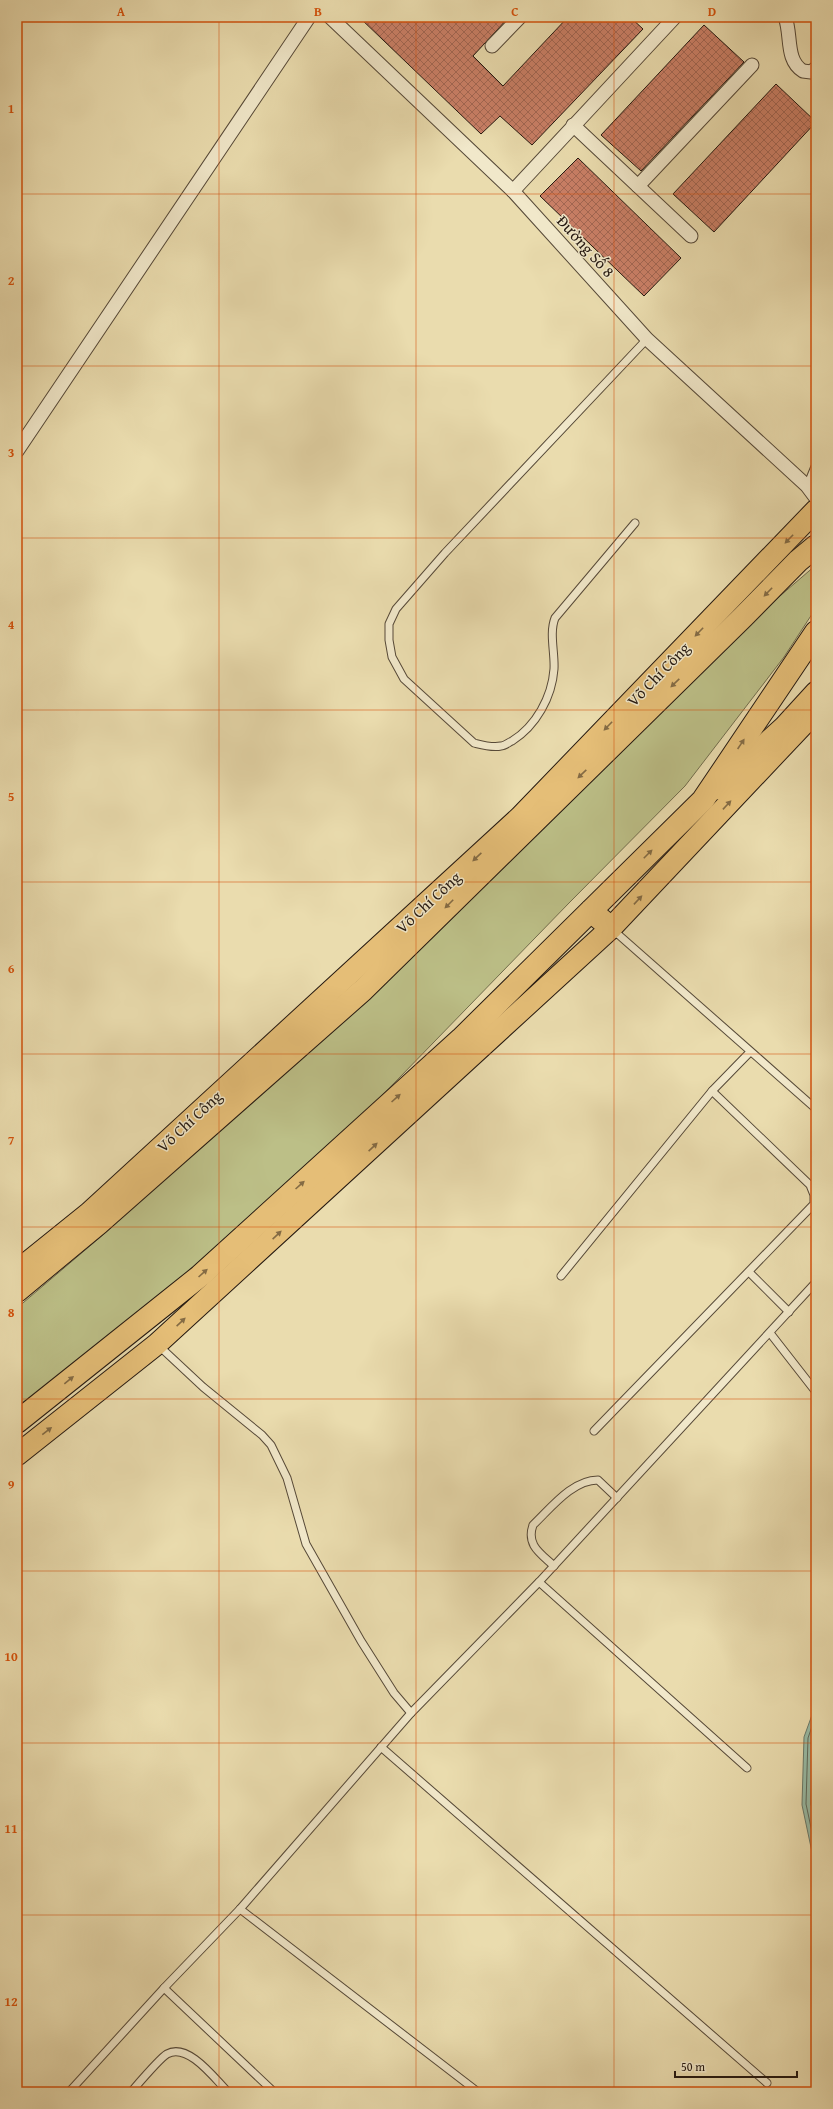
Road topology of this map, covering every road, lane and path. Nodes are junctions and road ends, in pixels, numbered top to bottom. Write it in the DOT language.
graph roads {
  1 [pos="309,17"];
  2 [pos="330,17"];
  3 [pos="520,17"];
  4 [pos="785,17"];
  5 [pos="668,19"];
  6 [pos="492,46"];
  7 [pos="752,64"];
  8 [pos="816,68"];
  9 [pos="573,124"];
  10 [pos="638,186"];
  11 [pos="513,191"];
  12 [pos="691,236"];
  13 [pos="647,339"];
  14 [pos="17,451"];
  15 [pos="816,464"];
  16 [pos="807,486"];
  17 [pos="816,498"];
  18 [pos="816,510"];
  19 [pos="635,523"];
  20 [pos="816,546"];
  21 [pos="816,632"];
  22 [pos="816,692"];
  23 [pos="816,711"];
  24 [pos="703,800"];
  25 [pos="590,911"];
  26 [pos="611,928"];
  27 [pos="750,1052"];
  28 [pos="712,1092"];
  29 [pos="816,1109"];
  30 [pos="17,1271"];
  31 [pos="748,1272"];
  32 [pos="561,1276"];
  33 [pos="816,1282"];
  34 [pos="17,1291"];
  35 [pos="789,1312"];
  36 [pos="770,1333"];
  37 [pos="157,1344"];
  38 [pos="816,1392"];
  39 [pos="17,1422"];
  40 [pos="594,1431"];
  41 [pos="17,1455"];
  42 [pos="617,1498"];
  43 [pos="554,1566"];
  44 [pos="540,1582"];
  45 [pos="411,1713"];
  46 [pos="381,1747"];
  47 [pos="747,1768"];
  48 [pos="240,1909"];
  49 [pos="164,1988"];
  50 [pos="767,2083"];
  51 [pos="69,2092"];
  52 [pos="131,2092"];
  53 [pos="228,2092"];
  54 [pos="274,2092"];
  55 [pos="478,2092"];
  1 -- 14 [label="street"];
  2 -- 11 [label="street, Đường Số 8"];
  3 -- 6 [label="street"];
  4 -- 8 [label="street"];
  5 -- 9 [label="street"];
  7 -- 10 [label="street"];
  9 -- 10 [label="street"];
  9 -- 11 [label="street"];
  10 -- 12 [label="street"];
  11 -- 13 [label="street, Đường Số 8"];
  13 -- 16 [label="street, Đường Số 8"];
  13 -- 19 [label="lane"];
  15 -- 16 [label="lane"];
  16 -- 17 [label="street, Đường Số 8"];
  18 -- 30 [label="main road, Võ Chí Công, one-way"];
  20 -- 34 [label="highway, Võ Chí Công, one-way"];
  24 -- 21 [label="highway, one-way"];
  22 -- 24 [label="main road"];
  26 -- 23 [label="main road, one-way"];
  25 -- 24 [label="highway, one-way"];
  25 -- 26 [label="highway"];
  39 -- 25 [label="highway, one-way"];
  26 -- 27 [label="lane"];
  37 -- 26 [label="main road, one-way"];
  27 -- 28 [label="lane"];
  27 -- 29 [label="lane"];
  28 -- 31 [label="lane"];
  28 -- 32 [label="lane"];
  31 -- 35 [label="lane"];
  31 -- 40 [label="lane"];
  33 -- 35 [label="lane"];
  35 -- 36 [label="lane"];
  36 -- 38 [label="lane"];
  36 -- 42 [label="lane"];
  41 -- 37 [label="main road, one-way"];
  37 -- 45 [label="lane"];
  42 -- 43 [label="lane"];
  42 -- 43 [label="lane"];
  43 -- 44 [label="lane"];
  44 -- 45 [label="lane"];
  44 -- 47 [label="lane"];
  45 -- 46 [label="lane"];
  46 -- 48 [label="lane"];
  46 -- 50 [label="lane"];
  48 -- 49 [label="lane"];
  48 -- 55 [label="lane"];
  49 -- 51 [label="lane"];
  49 -- 54 [label="lane"];
  52 -- 53 [label="lane"];
}
